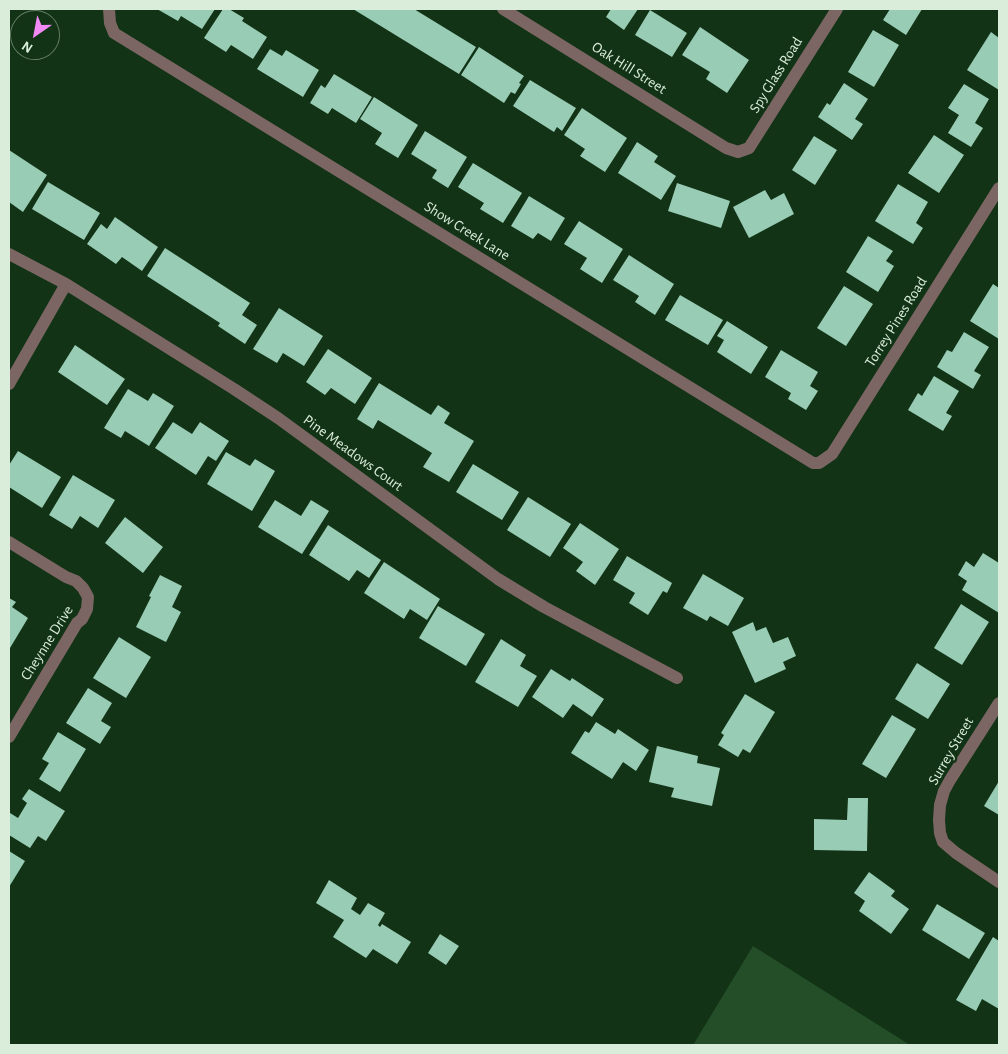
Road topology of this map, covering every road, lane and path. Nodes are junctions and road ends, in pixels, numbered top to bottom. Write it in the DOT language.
graph roads {
  1 [pos="110,9"];
  2 [pos="503,9"];
  3 [pos="837,9"];
  4 [pos="738,152"];
  5 [pos="999,188"];
  6 [pos="9,254"];
  7 [pos="66,284"];
  8 [pos="9,384"];
  9 [pos="813,463"];
  10 [pos="9,542"];
  11 [pos="677,678"];
  12 [pos="999,703"];
  13 [pos="9,737"];
  14 [pos="999,882"];
  1 -- 9 [label="street, Show Creek Lane"];
  2 -- 4 [label="street, Oak Hill Street"];
  3 -- 4 [label="street, Spy Glass Road"];
  5 -- 9 [label="street, Torrey Pines Road"];
  6 -- 7 [label="street, Pine Meadows Court"];
  7 -- 8 [label="street"];
  7 -- 11 [label="street, Pine Meadows Court"];
  10 -- 13 [label="street, Cheynne Drive"];
  12 -- 14 [label="street, Surrey Street"];
}
